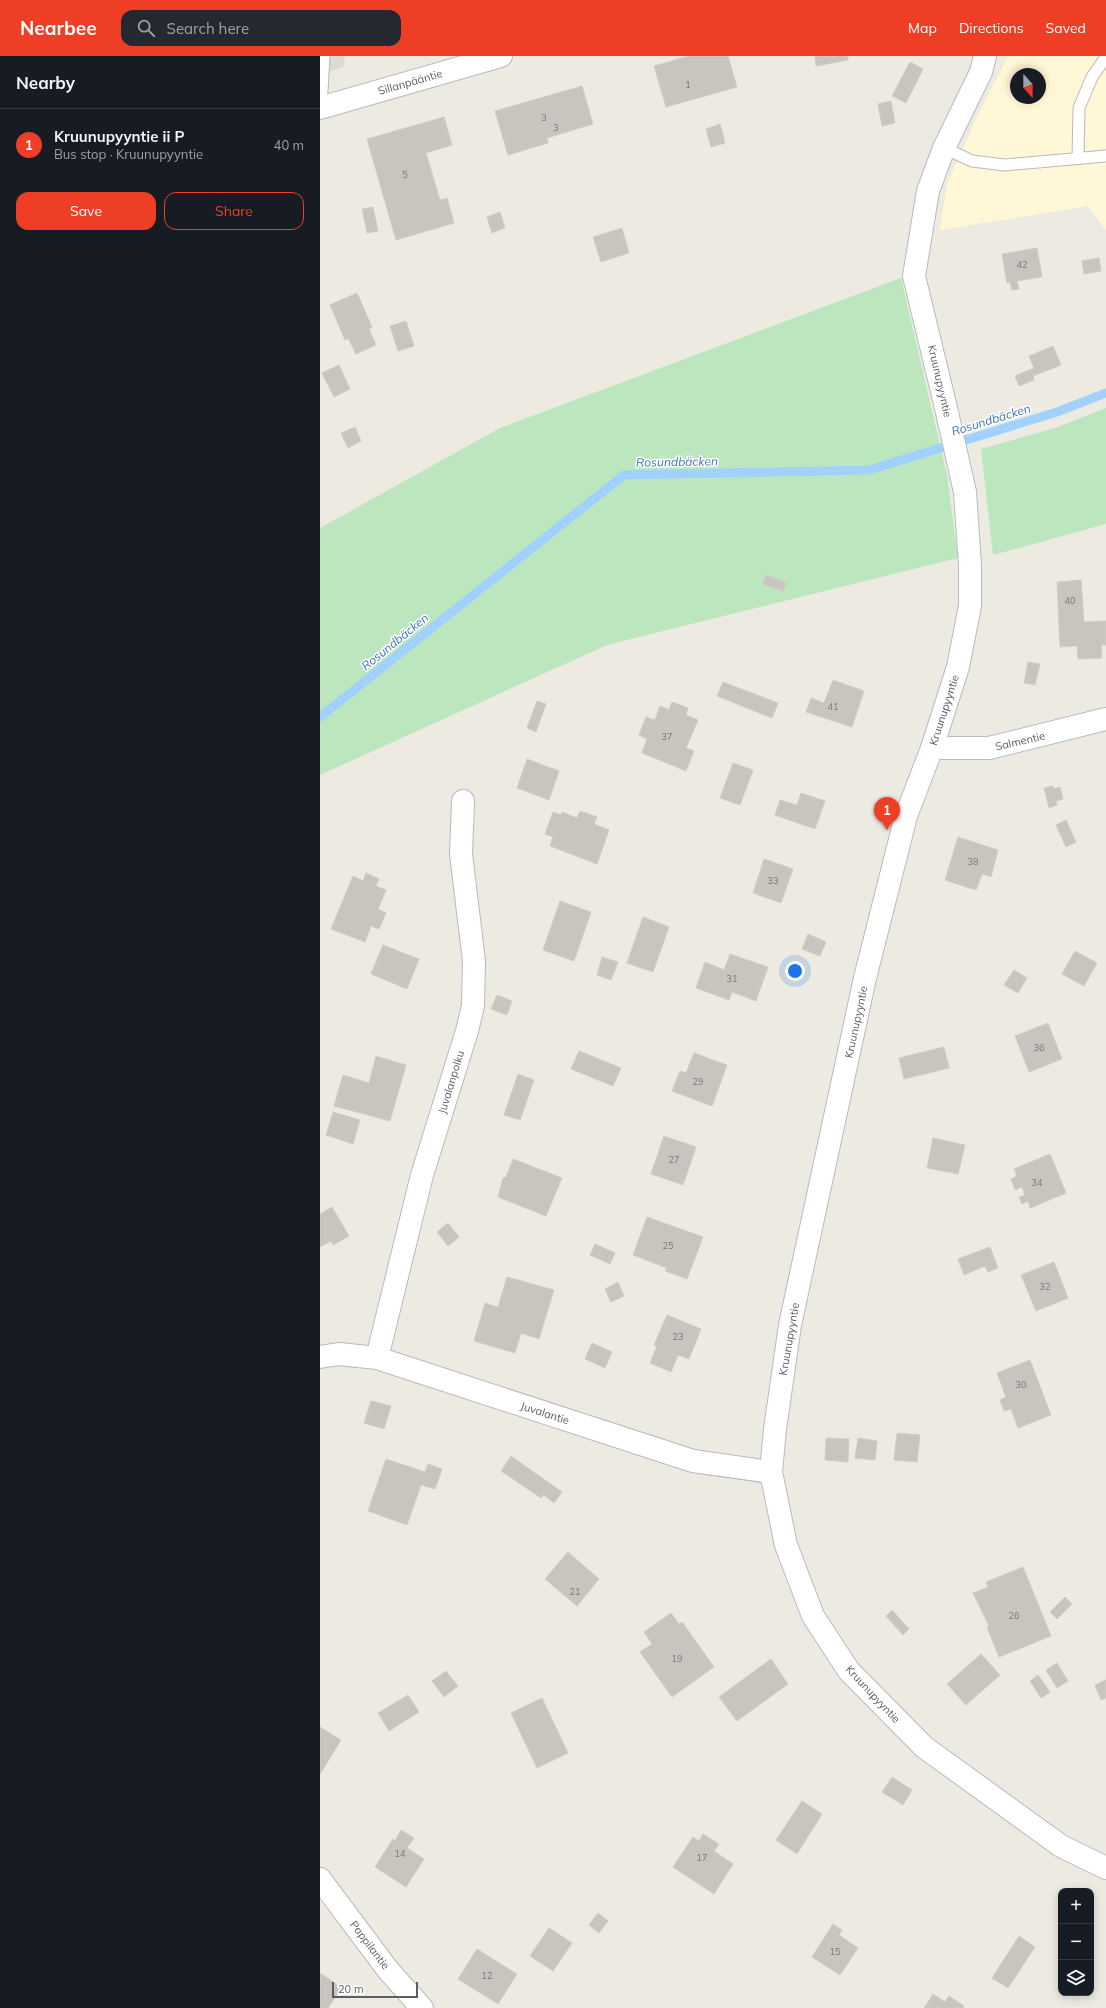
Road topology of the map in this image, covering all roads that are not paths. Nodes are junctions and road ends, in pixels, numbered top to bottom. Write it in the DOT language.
graph roads {
  1 [pos="324,56"];
  2 [pos="501,56"];
  3 [pos="985,56"];
  4 [pos="1106,57"];
  5 [pos="320,108"];
  6 [pos="944,148"];
  7 [pos="1103,156"];
  8 [pos="1078,158"];
  9 [pos="1106,167"];
  10 [pos="1106,719"];
  11 [pos="932,748"];
  12 [pos="464,800"];
  13 [pos="320,1357"];
  14 [pos="377,1358"];
  15 [pos="772,1472"];
  16 [pos="1106,1868"];
  17 [pos="320,1879"];
  18 [pos="422,2008"];
  1 -- 5 [label="lane"];
  2 -- 5 [label="street, Sillanpääntie"];
  3 -- 6 [label="street, Kruunupyyntie"];
  4 -- 8 [label="lane"];
  6 -- 8 [label="lane"];
  6 -- 11 [label="street, Kruunupyyntie"];
  7 -- 8 [label="lane"];
  7 -- 9 [label="lane"];
  10 -- 11 [label="street, Salmentie"];
  11 -- 15 [label="street, Kruunupyyntie"];
  12 -- 14 [label="street, Juvalanpolku"];
  13 -- 14 [label="street, Juvalantie"];
  14 -- 15 [label="street, Juvalantie"];
  15 -- 16 [label="street, Kruunupyyntie"];
  17 -- 18 [label="street, Pappilantie"];
}
